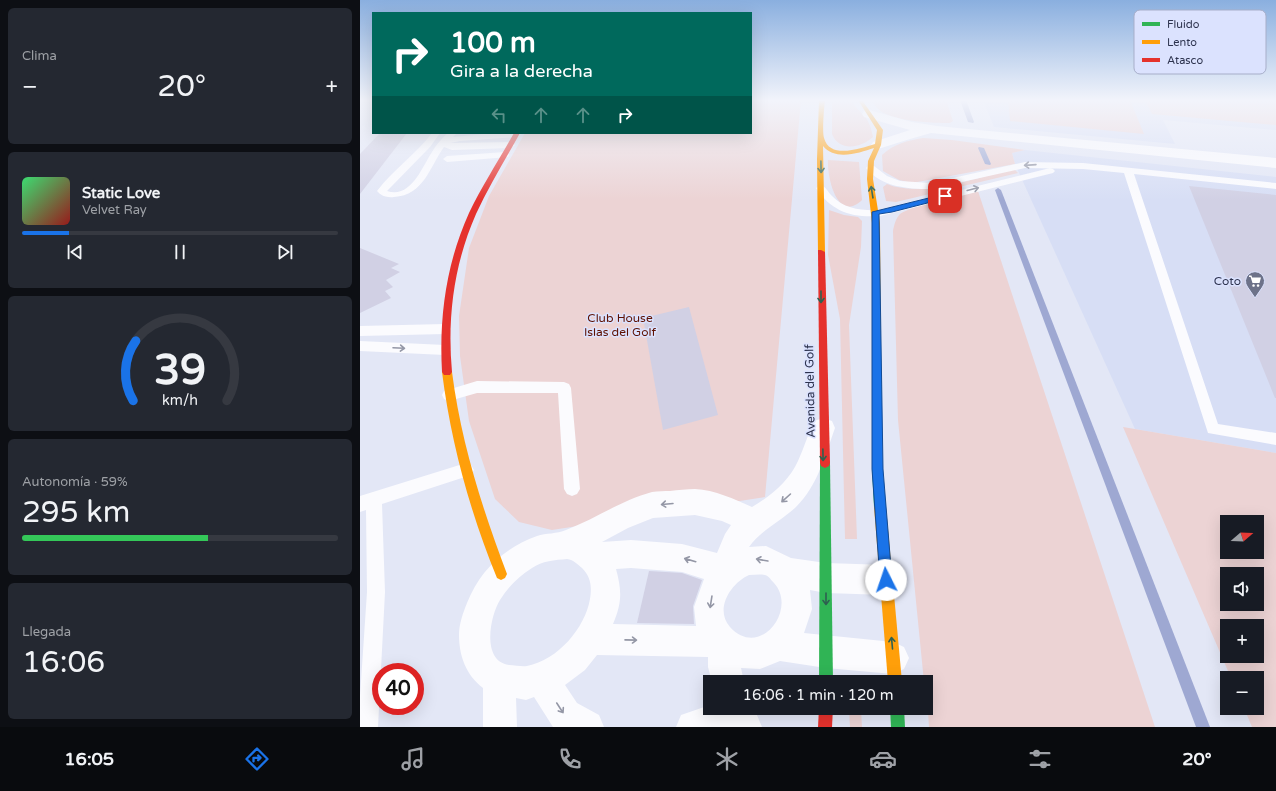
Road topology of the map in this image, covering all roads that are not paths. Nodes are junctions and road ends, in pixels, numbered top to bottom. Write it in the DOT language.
graph roads {
  1 [pos="435,134"];
  2 [pos="452,134"];
  3 [pos="506,134"];
  4 [pos="516,134"];
  5 [pos="820,134"];
  6 [pos="879,134"];
  7 [pos="911,134"];
  8 [pos="977,134"];
  9 [pos="820,138"];
  10 [pos="442,143"];
  11 [pos="427,145"];
  12 [pos="511,145"];
  13 [pos="878,145"];
  14 [pos="505,156"];
  15 [pos="447,159"];
  16 [pos="1276,163"];
  17 [pos="1083,166"];
  18 [pos="871,168"];
  19 [pos="1128,170"];
  20 [pos="1276,186"];
  21 [pos="821,188"];
  22 [pos="875,212"];
  23 [pos="445,329"];
  24 [pos="360,331"];
  25 [pos="360,346"];
  26 [pos="445,350"];
  27 [pos="449,395"];
  28 [pos="823,428"];
  29 [pos="1276,439"];
  30 [pos="466,470"];
  31 [pos="572,489"];
  32 [pos="367,502"];
  33 [pos="754,521"];
  34 [pos="580,551"];
  35 [pos="729,570"];
  36 [pos="785,572"];
  37 [pos="502,574"];
  38 [pos="826,578"];
  39 [pos="886,580"];
  40 [pos="592,639"];
  41 [pos="723,644"];
  42 [pos="777,645"];
  43 [pos="826,667"];
  44 [pos="894,670"];
  45 [pos="726,675"];
  46 [pos="542,679"];
  47 [pos="499,680"];
  48 [pos="826,715"];
  49 [pos="897,715"];
  50 [pos="741,717"];
  51 [pos="368,727"];
  52 [pos="500,727"];
  53 [pos="586,727"];
  54 [pos="693,727"];
  55 [pos="825,727"];
  56 [pos="898,727"];
  1 -- 11 [label="lane"];
  2 -- 10 [label="lane"];
  3 -- 10 [label="lane"];
  4 -- 12 [label="street"];
  5 -- 9 [label="street, Avenida del Golf"];
  6 -- 13 [label="street"];
  7 -- 13 [label="street"];
  8 -- 16 [label="street"];
  9 -- 13 [label="street"];
  9 -- 21 [label="street, Avenida del Golf, one-way"];
  10 -- 11 [label="lane"];
  10 -- 11 [label="lane"];
  10 -- 12 [label="lane"];
  12 -- 14 [label="street"];
  13 -- 18 [label="street"];
  14 -- 15 [label="lane"];
  14 -- 23 [label="street"];
  17 -- 18 [label="lane, one-way"];
  17 -- 19 [label="lane"];
  22 -- 17 [label="lane, one-way"];
  22 -- 18 [label="street, one-way"];
  19 -- 20 [label="lane"];
  19 -- 29 [label="lane"];
  21 -- 22 [label="lane"];
  21 -- 28 [label="street, Avenida del Golf, one-way"];
  22 -- 39 [label="street"];
  23 -- 24 [label="lane"];
  23 -- 26 [label="street"];
  25 -- 26 [label="lane, one-way"];
  26 -- 27 [label="street"];
  27 -- 30 [label="street"];
  27 -- 31 [label="lane"];
  28 -- 33 [label="street, one-way"];
  28 -- 38 [label="street, Avenida del Golf, one-way"];
  30 -- 32 [label="lane"];
  30 -- 37 [label="street"];
  32 -- 51 [label="lane"];
  33 -- 34 [label="street, one-way"];
  33 -- 35 [label="street"];
  35 -- 34 [label="street, one-way"];
  34 -- 37 [label="street"];
  34 -- 40 [label="street"];
  36 -- 35 [label="street, one-way"];
  35 -- 41 [label="street, one-way"];
  36 -- 38 [label="street"];
  36 -- 42 [label="street"];
  37 -- 47 [label="street"];
  38 -- 39 [label="street"];
  38 -- 43 [label="street, Avenida del Golf, one-way"];
  44 -- 39 [label="street, one-way"];
  40 -- 41 [label="street, one-way"];
  40 -- 46 [label="street"];
  41 -- 42 [label="street"];
  41 -- 45 [label="street"];
  42 -- 43 [label="street"];
  43 -- 44 [label="street"];
  46 -- 47 [label="street"];
  46 -- 53 [label="street, one-way"];
  47 -- 52 [label="street"];
  48 -- 55 [label="street"];
  49 -- 56 [label="street"];
  50 -- 54 [label="street"];
}
